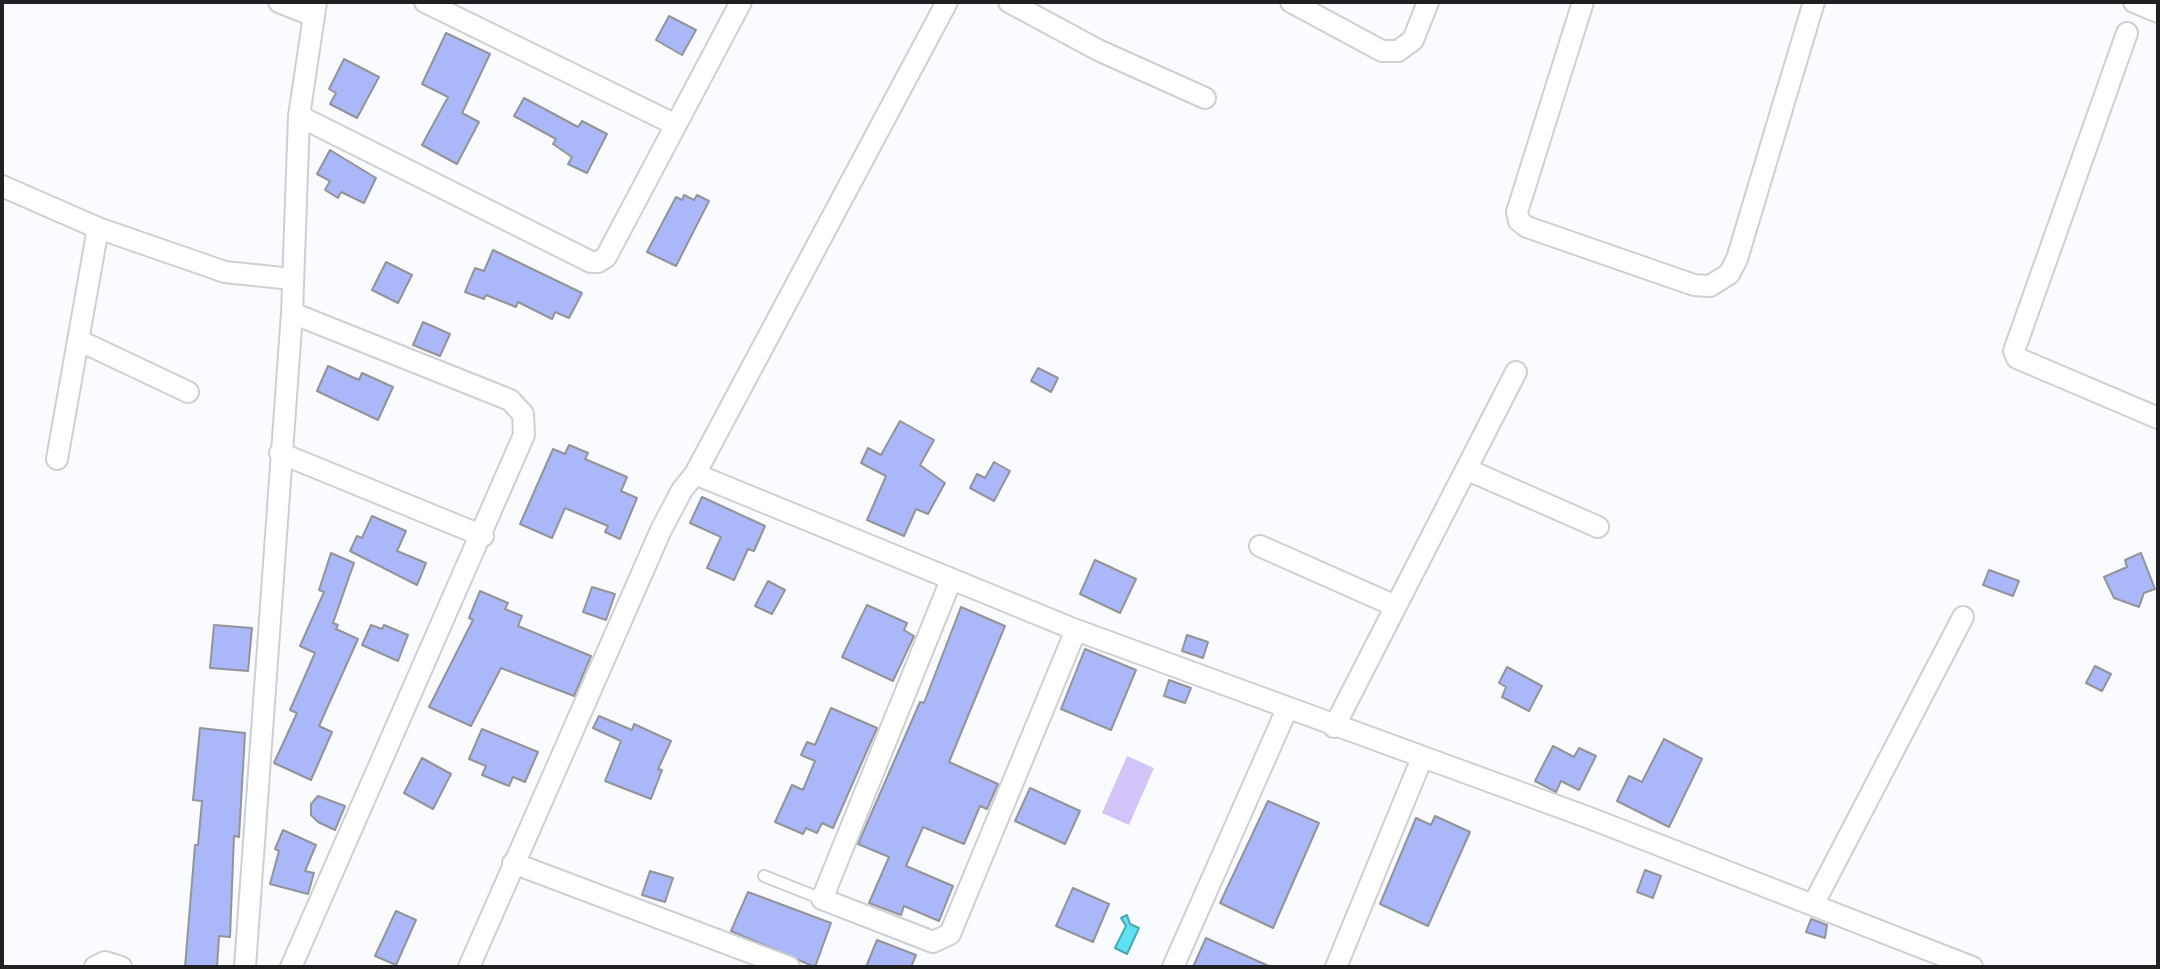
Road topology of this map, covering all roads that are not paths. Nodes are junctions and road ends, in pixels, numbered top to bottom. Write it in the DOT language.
graph roads {
  1 [pos="279,2"];
  2 [pos="425,2"];
  3 [pos="947,2"];
  4 [pos="1009,2"];
  5 [pos="1291,2"];
  6 [pos="1428,2"];
  7 [pos="1583,2"];
  8 [pos="1814,2"];
  9 [pos="2134,2"];
  10 [pos="736,4"];
  11 [pos="315,9"];
  12 [pos="2158,12"];
  13 [pos="2127,33"];
  14 [pos="1205,98"];
  15 [pos="299,116"];
  16 [pos="674,124"];
  17 [pos="2,186"];
  18 [pos="98,228"];
  19 [pos="292,279"];
  20 [pos="292,313"];
  21 [pos="78,340"];
  22 [pos="1516,372"];
  23 [pos="188,392"];
  24 [pos="2158,418"];
  25 [pos="280,453"];
  26 [pos="57,459"];
  27 [pos="1466,469"];
  28 [pos="695,474"];
  29 [pos="1598,527"];
  30 [pos="483,536"];
  31 [pos="1260,546"];
  32 [pos="951,580"];
  33 [pos="1393,605"];
  34 [pos="1963,617"];
  35 [pos="1076,630"];
  36 [pos="1287,709"];
  37 [pos="1334,727"];
  38 [pos="1422,758"];
  39 [pos="513,863"];
  40 [pos="764,876"];
  41 [pos="822,899"];
  42 [pos="1814,903"];
  43 [pos="95,967"];
  44 [pos="121,967"];
  45 [pos="245,967"];
  46 [pos="291,967"];
  47 [pos="469,967"];
  48 [pos="789,967"];
  49 [pos="1173,967"];
  50 [pos="1336,967"];
  51 [pos="1972,967"];
  1 -- 11 [label="street"];
  2 -- 16 [label="street"];
  3 -- 28 [label="street"];
  4 -- 14 [label="street"];
  5 -- 6 [label="street"];
  7 -- 8 [label="street"];
  9 -- 12 [label="street"];
  10 -- 16 [label="street"];
  11 -- 15 [label="street"];
  13 -- 24 [label="street"];
  15 -- 16 [label="street"];
  15 -- 19 [label="street"];
  17 -- 18 [label="street"];
  18 -- 19 [label="street"];
  18 -- 21 [label="street"];
  19 -- 20 [label="street"];
  20 -- 25 [label="street"];
  20 -- 30 [label="street"];
  21 -- 23 [label="street"];
  21 -- 26 [label="street"];
  22 -- 27 [label="street"];
  25 -- 30 [label="street"];
  25 -- 45 [label="street"];
  27 -- 29 [label="street"];
  27 -- 33 [label="street"];
  28 -- 32 [label="street"];
  28 -- 39 [label="street"];
  30 -- 46 [label="street"];
  31 -- 33 [label="street"];
  32 -- 35 [label="street"];
  32 -- 41 [label="street"];
  33 -- 37 [label="street"];
  34 -- 42 [label="street"];
  35 -- 36 [label="street"];
  35 -- 41 [label="street"];
  36 -- 37 [label="street"];
  36 -- 49 [label="street"];
  37 -- 38 [label="street"];
  38 -- 42 [label="street"];
  38 -- 50 [label="street"];
  39 -- 47 [label="street"];
  39 -- 48 [label="street"];
  40 -- 41 [label="lane"];
  42 -- 51 [label="street"];
  43 -- 44 [label="street"];
}
